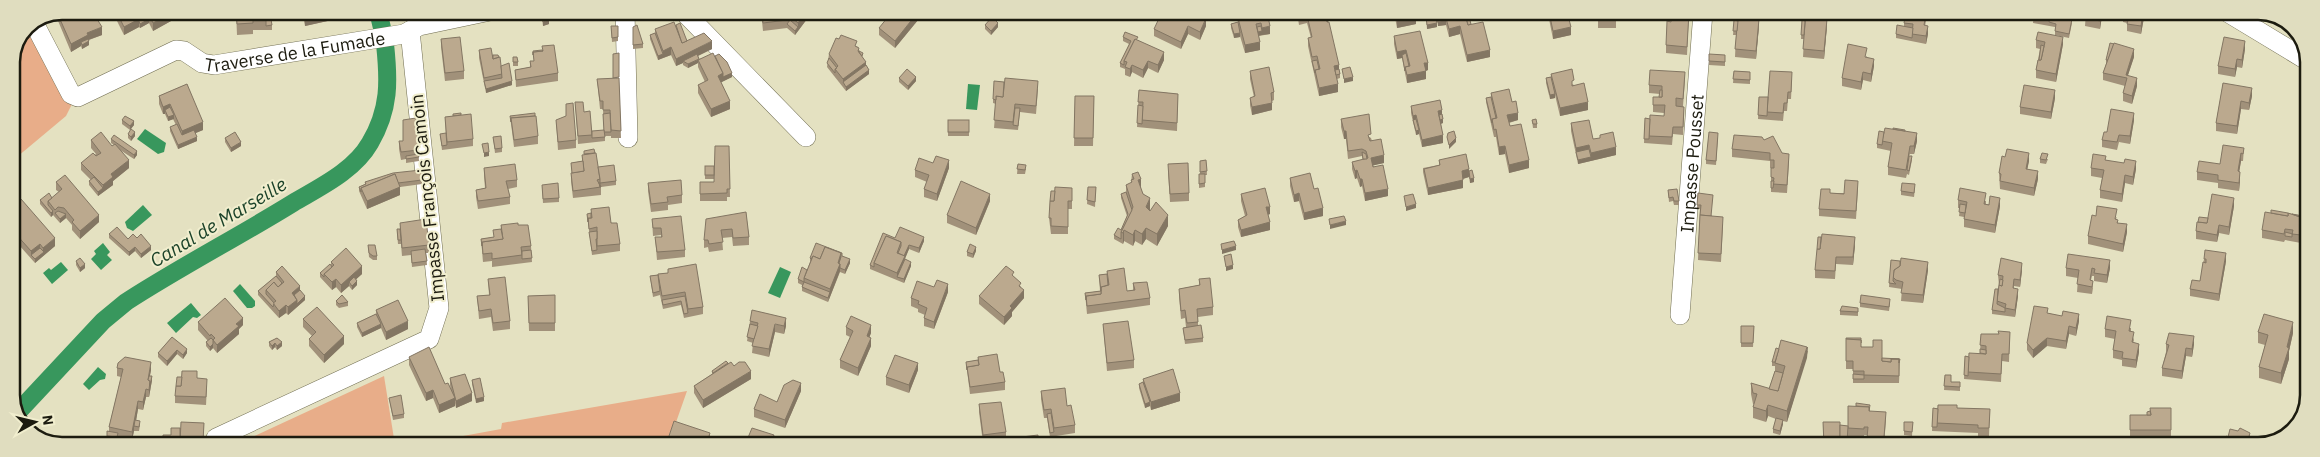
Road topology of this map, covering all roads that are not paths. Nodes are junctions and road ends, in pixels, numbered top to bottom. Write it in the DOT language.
graph roads {
  1 [pos="443,20"];
  2 [pos="625,20"];
  3 [pos="692,20"];
  4 [pos="1702,20"];
  5 [pos="2240,20"];
  6 [pos="412,26"];
  7 [pos="37,29"];
  8 [pos="2300,56"];
  9 [pos="628,138"];
  10 [pos="806,138"];
  11 [pos="1680,315"];
  12 [pos="218,437"];
  1 -- 6 [label="street, Traverse de la Fumade"];
  2 -- 9 [label="street"];
  3 -- 10 [label="street"];
  4 -- 11 [label="street, Impasse Pousset"];
  5 -- 8 [label="street"];
  6 -- 7 [label="street, Traverse de la Fumade"];
  6 -- 12 [label="street, Impasse François Camoin"];
}
